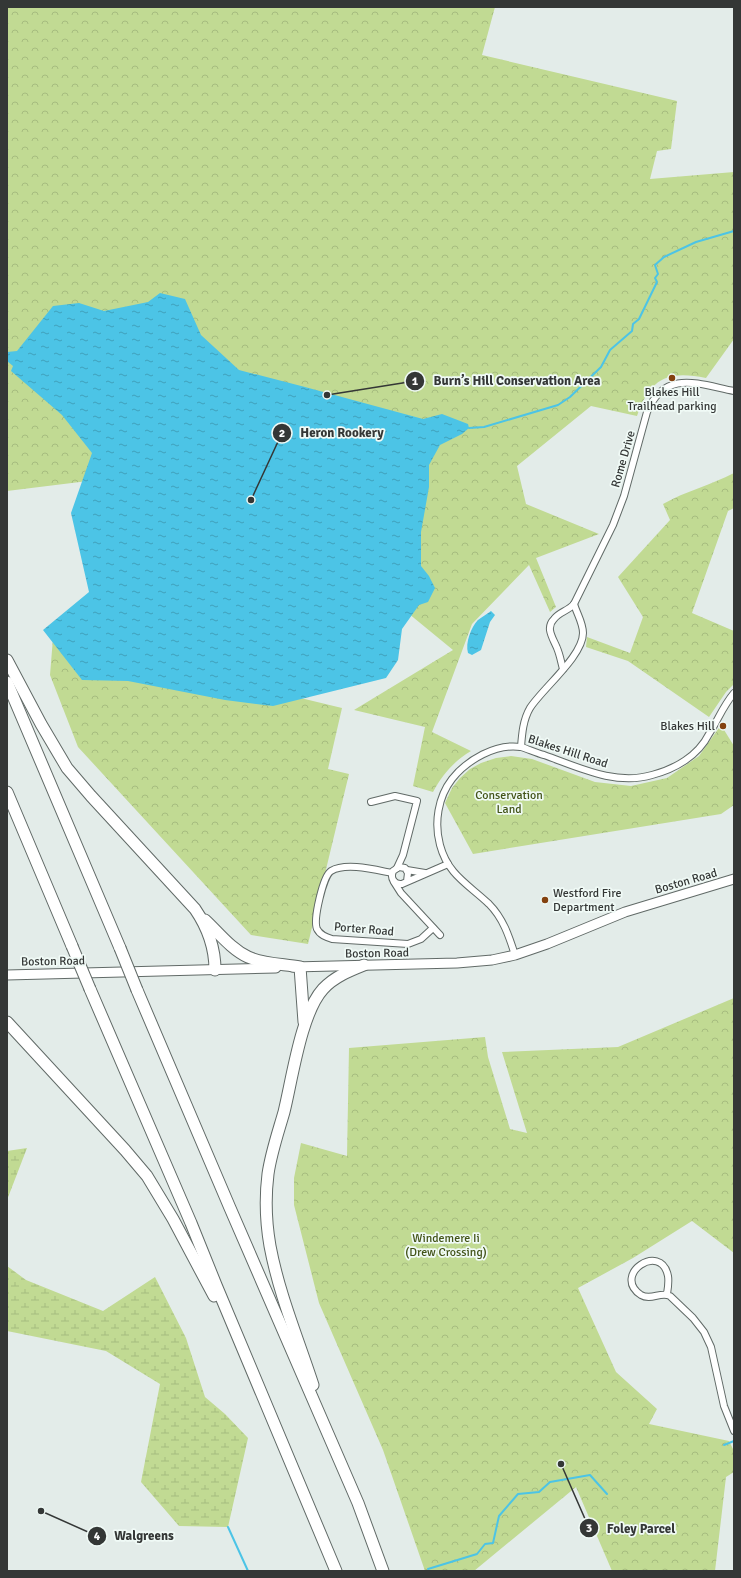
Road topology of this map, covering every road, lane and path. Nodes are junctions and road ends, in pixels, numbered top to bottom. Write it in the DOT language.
graph roads {
  1 [pos="734,391"];
  2 [pos="574,604"];
  3 [pos="7,660"];
  4 [pos="563,669"];
  5 [pos="7,682"];
  6 [pos="734,693"];
  7 [pos="520,747"];
  8 [pos="7,792"];
  9 [pos="371,802"];
  10 [pos="403,855"];
  11 [pos="448,864"];
  12 [pos="396,868"];
  13 [pos="406,870"];
  14 [pos="392,873"];
  15 [pos="427,873"];
  16 [pos="734,879"];
  17 [pos="394,882"];
  18 [pos="406,882"];
  19 [pos="409,901"];
  20 [pos="198,913"];
  21 [pos="434,928"];
  22 [pos="440,935"];
  23 [pos="514,955"];
  24 [pos="364,965"];
  25 [pos="300,967"];
  26 [pos="215,970"];
  27 [pos="7,975"];
  28 [pos="7,1014"];
  29 [pos="9,1024"];
  30 [pos="304,1025"];
  31 [pos="667,1294"];
  32 [pos="234,1329"];
  33 [pos="734,1431"];
  34 [pos="331,1442"];
  35 [pos="336,1571"];
  36 [pos="383,1571"];
  1 -- 2 [label="street, Rome Drive"];
  2 -- 4 [label="street"];
  2 -- 4 [label="street, Rome Drive"];
  3 -- 20 [label="highway"];
  4 -- 7 [label="street"];
  5 -- 34 [label="highway, bridge"];
  6 -- 7 [label="street, Blakes Hill Road"];
  7 -- 11 [label="street, Blakes Hill Road"];
  8 -- 32 [label="highway, bridge"];
  9 -- 10 [label="street"];
  10 -- 12 [label="street"];
  10 -- 13 [label="street"];
  11 -- 15 [label="street"];
  11 -- 23 [label="street, Blakes Hill Road"];
  12 -- 13 [label="street"];
  12 -- 14 [label="street"];
  13 -- 15 [label="street"];
  13 -- 18 [label="street"];
  14 -- 17 [label="street"];
  14 -- 21 [label="street, Porter Road"];
  15 -- 18 [label="street"];
  16 -- 23 [label="main road, Boston Road"];
  17 -- 18 [label="street"];
  17 -- 19 [label="street"];
  18 -- 19 [label="street"];
  19 -- 21 [label="street"];
  20 -- 25 [label="highway"];
  20 -- 26 [label="highway"];
  21 -- 22 [label="street"];
  23 -- 24 [label="main road, Boston Road"];
  24 -- 25 [label="main road, Boston Road"];
  24 -- 30 [label="highway"];
  25 -- 26 [label="main road, Boston Road"];
  25 -- 30 [label="highway"];
  26 -- 27 [label="main road, Boston Road"];
  28 -- 29 [label="highway"];
  29 -- 32 [label="highway"];
  30 -- 34 [label="highway"];
  31 -- 31 [label="street"];
  31 -- 33 [label="street"];
  32 -- 35 [label="highway"];
  34 -- 36 [label="highway"];
}
